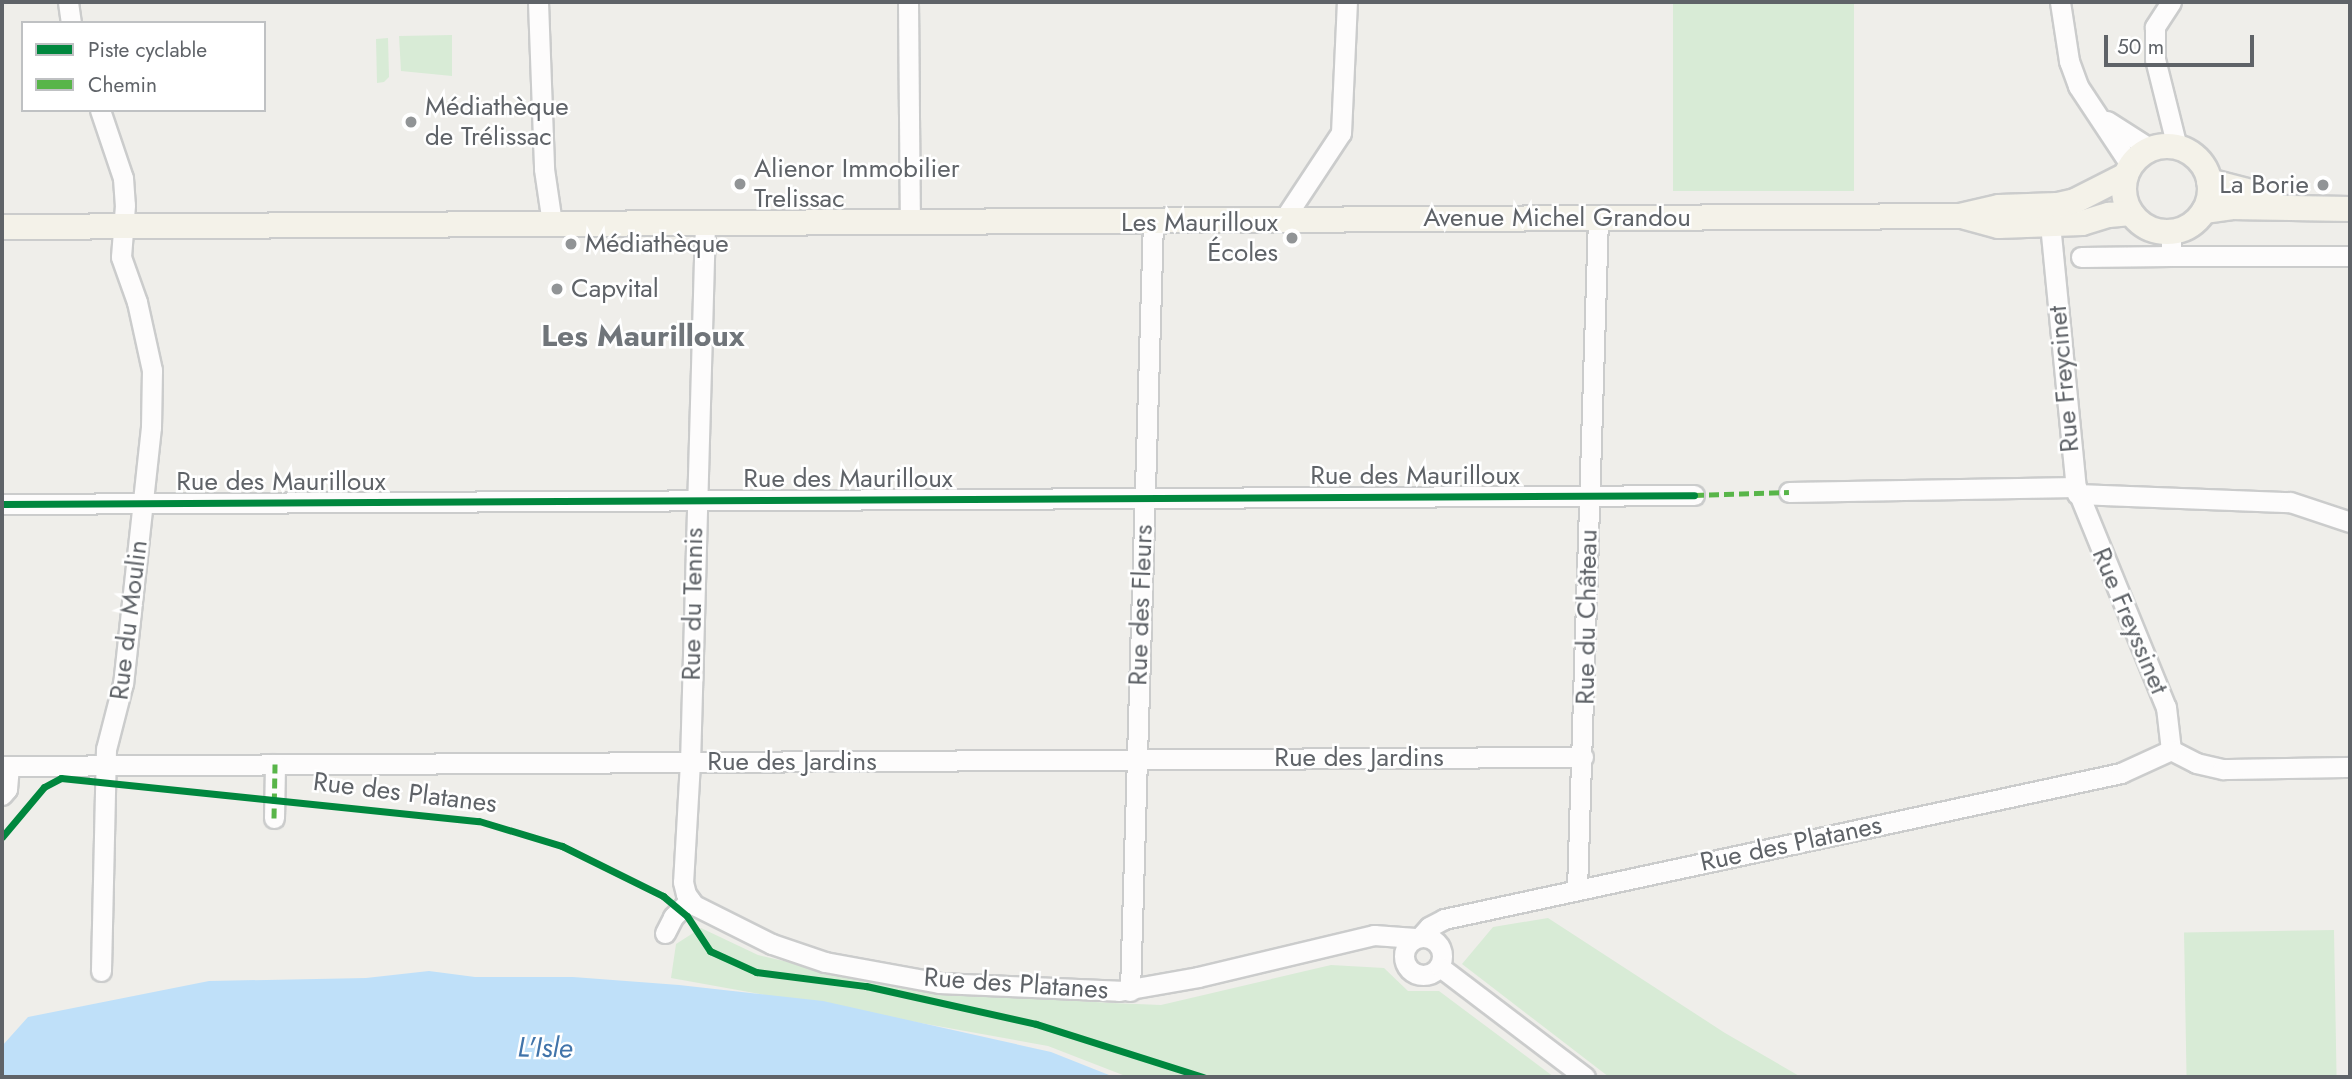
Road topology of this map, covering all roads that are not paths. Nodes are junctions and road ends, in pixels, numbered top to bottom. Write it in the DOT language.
graph roads {
  1 [pos="68,2"];
  2 [pos="538,2"];
  3 [pos="908,2"];
  4 [pos="1347,2"];
  5 [pos="2060,2"];
  6 [pos="2171,2"];
  7 [pos="71,21"];
  8 [pos="2092,109"];
  9 [pos="101,112"];
  10 [pos="2177,147"];
  11 [pos="2151,149"];
  12 [pos="2128,170"];
  13 [pos="2209,181"];
  14 [pos="2096,190"];
  15 [pos="2313,207"];
  16 [pos="2350,209"];
  17 [pos="2204,211"];
  18 [pos="2131,213"];
  19 [pos="1961,216"];
  20 [pos="1598,217"];
  21 [pos="1284,219"];
  22 [pos="1153,220"];
  23 [pos="909,221"];
  24 [pos="552,223"];
  25 [pos="705,223"];
  26 [pos="2082,223"];
  27 [pos="2050,225"];
  28 [pos="124,226"];
  29 [pos="2,227"];
  30 [pos="2171,244"];
  31 [pos="2350,256"];
  32 [pos="2081,257"];
  33 [pos="2053,264"];
  34 [pos="2076,490"];
  35 [pos="1789,492"];
  36 [pos="1694,495"];
  37 [pos="1590,496"];
  38 [pos="1145,498"];
  39 [pos="696,501"];
  40 [pos="144,503"];
  41 [pos="2,504"];
  42 [pos="2350,522"];
  43 [pos="2171,750"];
  44 [pos="1583,758"];
  45 [pos="1137,760"];
  46 [pos="690,762"];
  47 [pos="275,764"];
  48 [pos="106,765"];
  49 [pos="5,766"];
  50 [pos="2350,767"];
  51 [pos="2,795"];
  52 [pos="274,818"];
  53 [pos="1577,890"];
  54 [pos="690,900"];
  55 [pos="1461,915"];
  56 [pos="665,933"];
  57 [pos="1417,938"];
  58 [pos="1352,940"];
  59 [pos="1404,957"];
  60 [pos="1441,958"];
  61 [pos="101,971"];
  62 [pos="1129,991"];
  63 [pos="1585,1077"];
  1 -- 7 [label="street"];
  2 -- 24 [label="street"];
  3 -- 23 [label="street"];
  4 -- 21 [label="street"];
  5 -- 8 [label="street"];
  6 -- 10 [label="street"];
  8 -- 11 [label="street"];
  8 -- 12 [label="street"];
  9 -- 28 [label="street, Rue du Moulin"];
  10 -- 11 [label="main road"];
  10 -- 13 [label="main road"];
  11 -- 12 [label="main road"];
  12 -- 14 [label="main road, Avenue Michel Grandou"];
  12 -- 18 [label="main road"];
  13 -- 15 [label="main road"];
  13 -- 17 [label="main road"];
  14 -- 19 [label="main road, Avenue Michel Grandou"];
  14 -- 27 [label="street"];
  15 -- 16 [label="main road"];
  15 -- 17 [label="main road"];
  17 -- 30 [label="main road"];
  18 -- 26 [label="main road, Avenue Michel Grandou"];
  18 -- 30 [label="main road"];
  19 -- 20 [label="main road, Avenue Michel Grandou"];
  19 -- 27 [label="main road, Avenue Michel Grandou"];
  20 -- 21 [label="main road, Avenue Michel Grandou"];
  20 -- 37 [label="street, Rue du Château"];
  21 -- 22 [label="main road, Avenue Michel Grandou"];
  22 -- 23 [label="main road, Avenue Michel Grandou"];
  22 -- 38 [label="street, Rue des Fleurs"];
  23 -- 25 [label="main road, Avenue Michel Grandou"];
  24 -- 25 [label="main road, Avenue Michel Grandou"];
  24 -- 28 [label="main road, Avenue Michel Grandou"];
  25 -- 39 [label="street, Rue du Tennis"];
  26 -- 27 [label="main road, Avenue Michel Grandou"];
  26 -- 33 [label="street"];
  27 -- 33 [label="street, Rue Freycinet"];
  28 -- 29 [label="main road, Avenue Michel Grandou"];
  28 -- 40 [label="street, Rue du Moulin"];
  30 -- 31 [label="street"];
  30 -- 32 [label="street"];
  33 -- 34 [label="street, Rue Freycinet"];
  34 -- 35 [label="street"];
  34 -- 42 [label="street"];
  34 -- 43 [label="street, Rue Freyssinet"];
  36 -- 37 [label="street, Rue des Maurilloux"];
  37 -- 38 [label="street, Rue des Maurilloux"];
  37 -- 44 [label="street, Rue du Château"];
  38 -- 39 [label="street, Rue des Maurilloux"];
  38 -- 45 [label="street, Rue des Fleurs"];
  39 -- 40 [label="street, Rue des Maurilloux"];
  39 -- 46 [label="street, Rue du Tennis"];
  40 -- 41 [label="street, Rue des Maurilloux"];
  40 -- 48 [label="street, Rue du Moulin"];
  43 -- 50 [label="street"];
  43 -- 53 [label="street, Rue des Platanes"];
  44 -- 45 [label="street, Rue des Jardins"];
  44 -- 53 [label="street, Rue du Château"];
  45 -- 46 [label="street, Rue des Jardins"];
  45 -- 62 [label="street, Rue des Fleurs"];
  46 -- 47 [label="street, Rue des Jardins"];
  46 -- 54 [label="street, Rue du Tennis"];
  47 -- 48 [label="street, Rue des Jardins"];
  47 -- 52 [label="street"];
  48 -- 49 [label="street, Rue des Jardins"];
  48 -- 61 [label="street, Rue du Moulin"];
  49 -- 51 [label="street"];
  53 -- 55 [label="street, Rue des Platanes"];
  54 -- 56 [label="street"];
  54 -- 62 [label="street, Rue des Platanes"];
  55 -- 57 [label="street, Rue des Platanes"];
  55 -- 60 [label="street"];
  57 -- 58 [label="street, Rue des Platanes"];
  57 -- 59 [label="street, Rue des Platanes"];
  57 -- 60 [label="street, Rue des Platanes"];
  58 -- 59 [label="street, Rue des Platanes"];
  58 -- 62 [label="street, Rue des Platanes"];
  59 -- 60 [label="street, Rue des Platanes"];
  60 -- 63 [label="street"];
}
